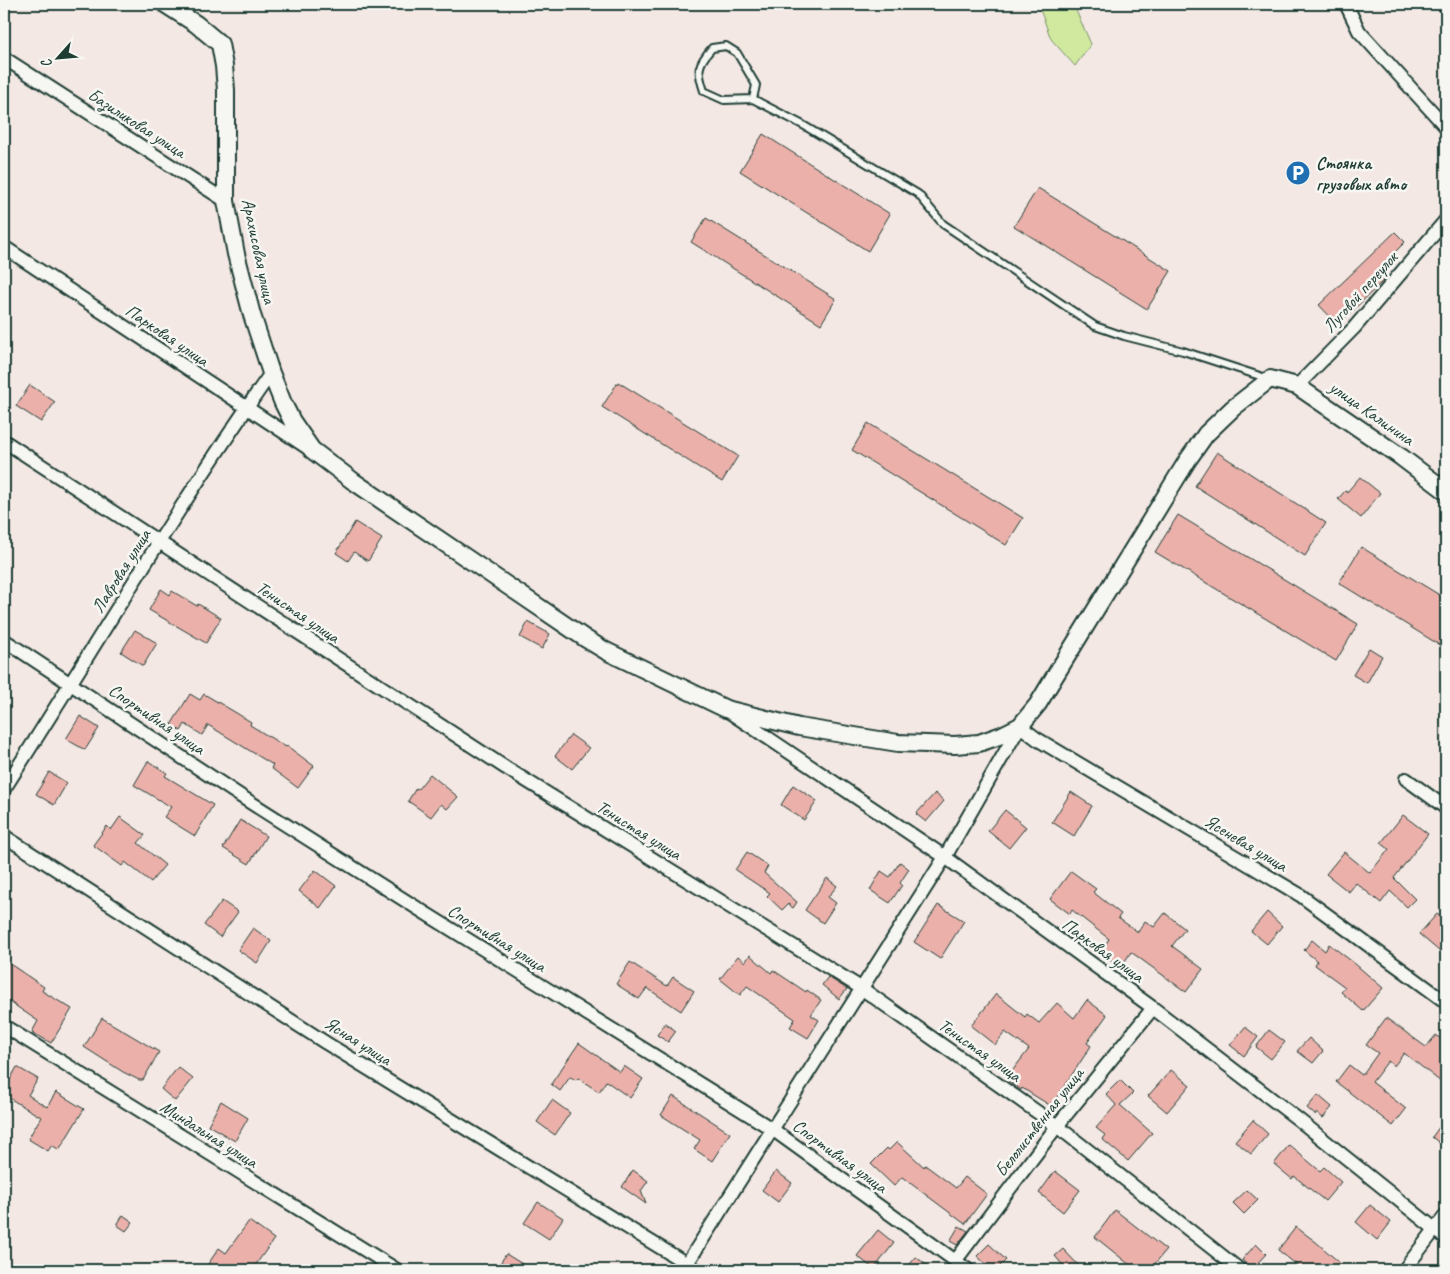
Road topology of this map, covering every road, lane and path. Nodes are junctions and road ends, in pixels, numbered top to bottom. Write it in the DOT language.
graph roads {
  1 [pos="165,4"];
  2 [pos="1346,4"];
  3 [pos="4,58"];
  4 [pos="753,99"];
  5 [pos="1446,126"];
  6 [pos="226,201"];
  7 [pos="1446,220"];
  8 [pos="4,247"];
  9 [pos="271,373"];
  10 [pos="1270,379"];
  11 [pos="1297,386"];
  12 [pos="246,408"];
  13 [pos="4,441"];
  14 [pos="312,450"];
  15 [pos="1446,491"];
  16 [pos="160,541"];
  17 [pos="4,640"];
  18 [pos="72,684"];
  19 [pos="726,709"];
  20 [pos="1020,726"];
  21 [pos="1406,779"];
  22 [pos="4,789"];
  23 [pos="1446,808"];
  24 [pos="4,836"];
  25 [pos="945,857"];
  26 [pos="861,988"];
  27 [pos="1446,1002"];
  28 [pos="1154,1008"];
  29 [pos="4,1026"];
  30 [pos="1057,1126"];
  31 [pos="772,1129"];
  32 [pos="1446,1215"];
  33 [pos="1435,1230"];
  34 [pos="1446,1238"];
  35 [pos="956,1260"];
  36 [pos="689,1268"];
  37 [pos="397,1270"];
  38 [pos="968,1270"];
  39 [pos="1240,1270"];
  40 [pos="1404,1270"];
  1 -- 6 [label="street, Арахисовая улица"];
  2 -- 5 [label="street"];
  3 -- 6 [label="street, Базиликовая улица"];
  4 -- 4 [label="lane"];
  4 -- 10 [label="lane"];
  6 -- 9 [label="street, Арахисовая улица"];
  7 -- 11 [label="street, Луговой переулок"];
  8 -- 12 [label="street, Парковая улица"];
  9 -- 12 [label="street, Лавровая улица"];
  9 -- 14 [label="street, Арахисовая улица"];
  10 -- 11 [label="street, улица Калинина"];
  10 -- 20 [label="street"];
  11 -- 15 [label="street, улица Калинина"];
  12 -- 14 [label="street, Парковая улица"];
  12 -- 16 [label="street, Лавровая улица"];
  13 -- 16 [label="street, Тенистая улица"];
  14 -- 19 [label="street, Арахисовая улица"];
  16 -- 18 [label="street, Лавровая улица"];
  16 -- 26 [label="street, Тенистая улица"];
  17 -- 18 [label="street, Спортивная улица"];
  18 -- 22 [label="street, Лавровая улица"];
  18 -- 31 [label="street, Спортивная улица"];
  19 -- 20 [label="street, Арахисовая улица"];
  19 -- 25 [label="street, Парковая улица"];
  20 -- 25 [label="street"];
  20 -- 27 [label="street, Ясеневая улица"];
  21 -- 23 [label="street"];
  24 -- 36 [label="street, Ясная улица"];
  25 -- 26 [label="street"];
  25 -- 28 [label="street, Парковая улица"];
  26 -- 30 [label="street, Тенистая улица"];
  26 -- 31 [label="street"];
  28 -- 30 [label="street, Белолиственная улица"];
  28 -- 33 [label="street, Парковая улица"];
  29 -- 37 [label="street, Миндальная улица"];
  30 -- 35 [label="street, Белолиственная улица"];
  30 -- 39 [label="street, Тенистая улица"];
  31 -- 35 [label="street, Спортивная улица"];
  31 -- 36 [label="street"];
  32 -- 33 [label="street"];
  33 -- 34 [label="street, Парковая улица"];
  33 -- 40 [label="street"];
  35 -- 38 [label="street, Спортивная улица"];
}
